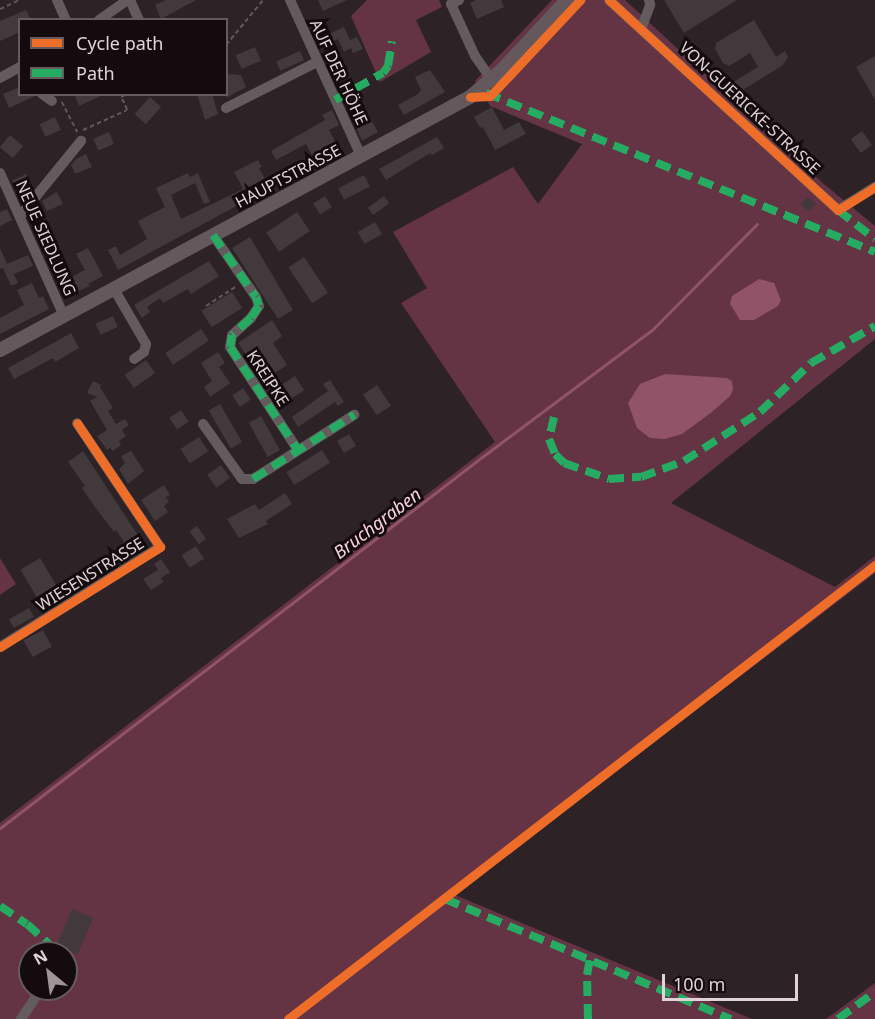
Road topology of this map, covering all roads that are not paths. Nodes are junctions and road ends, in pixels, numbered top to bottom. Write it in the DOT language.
graph roads {
  1 [pos="57,0"];
  2 [pos="129,0"];
  3 [pos="290,0"];
  4 [pos="459,0"];
  5 [pos="567,0"];
  6 [pos="609,0"];
  7 [pos="649,0"];
  8 [pos="65,18"];
  9 [pos="102,18"];
  10 [pos="138,18"];
  11 [pos="641,29"];
  12 [pos="317,62"];
  13 [pos="18,68"];
  14 [pos="0,78"];
  15 [pos="492,80"];
  16 [pos="45,96"];
  17 [pos="52,101"];
  18 [pos="226,108"];
  19 [pos="79,137"];
  20 [pos="361,156"];
  21 [pos="0,173"];
  22 [pos="875,187"];
  23 [pos="20,216"];
  24 [pos="213,235"];
  25 [pos="114,289"];
  26 [pos="64,316"];
  27 [pos="0,350"];
  28 [pos="134,358"];
  29 [pos="354,415"];
  30 [pos="77,423"];
  31 [pos="203,424"];
  32 [pos="298,450"];
  33 [pos="0,647"];
  34 [pos="33,1001"];
  35 [pos="21,1019"];
  1 -- 8 [label="street"];
  2 -- 9 [label="street"];
  2 -- 10 [label="street"];
  3 -- 12 [label="street, AUF DER HÖHE"];
  4 -- 15 [label="street"];
  5 -- 15 [label="main road, HAUPTSTRASSE"];
  6 -- 11 [label="street, VON-GUERICKE-STRASSE"];
  7 -- 11 [label="street"];
  11 -- 22 [label="street, VON-GUERICKE-STRASSE"];
  12 -- 18 [label="street"];
  12 -- 20 [label="street, AUF DER HÖHE"];
  13 -- 14 [label="street"];
  15 -- 20 [label="main road, HAUPTSTRASSE"];
  16 -- 17 [label="street"];
  19 -- 23 [label="street"];
  20 -- 24 [label="main road, HAUPTSTRASSE"];
  21 -- 23 [label="street, NEUE SIEDLUNG"];
  23 -- 26 [label="street, NEUE SIEDLUNG"];
  24 -- 25 [label="main road, HAUPTSTRASSE"];
  24 -- 32 [label="street, KREIPKE"];
  25 -- 26 [label="main road, HAUPTSTRASSE"];
  25 -- 28 [label="street"];
  26 -- 27 [label="main road, HAUPTSTRASSE"];
  29 -- 32 [label="street"];
  30 -- 33 [label="street, WIESENSTRASSE"];
  31 -- 32 [label="street"];
  34 -- 35 [label="street"];
}
